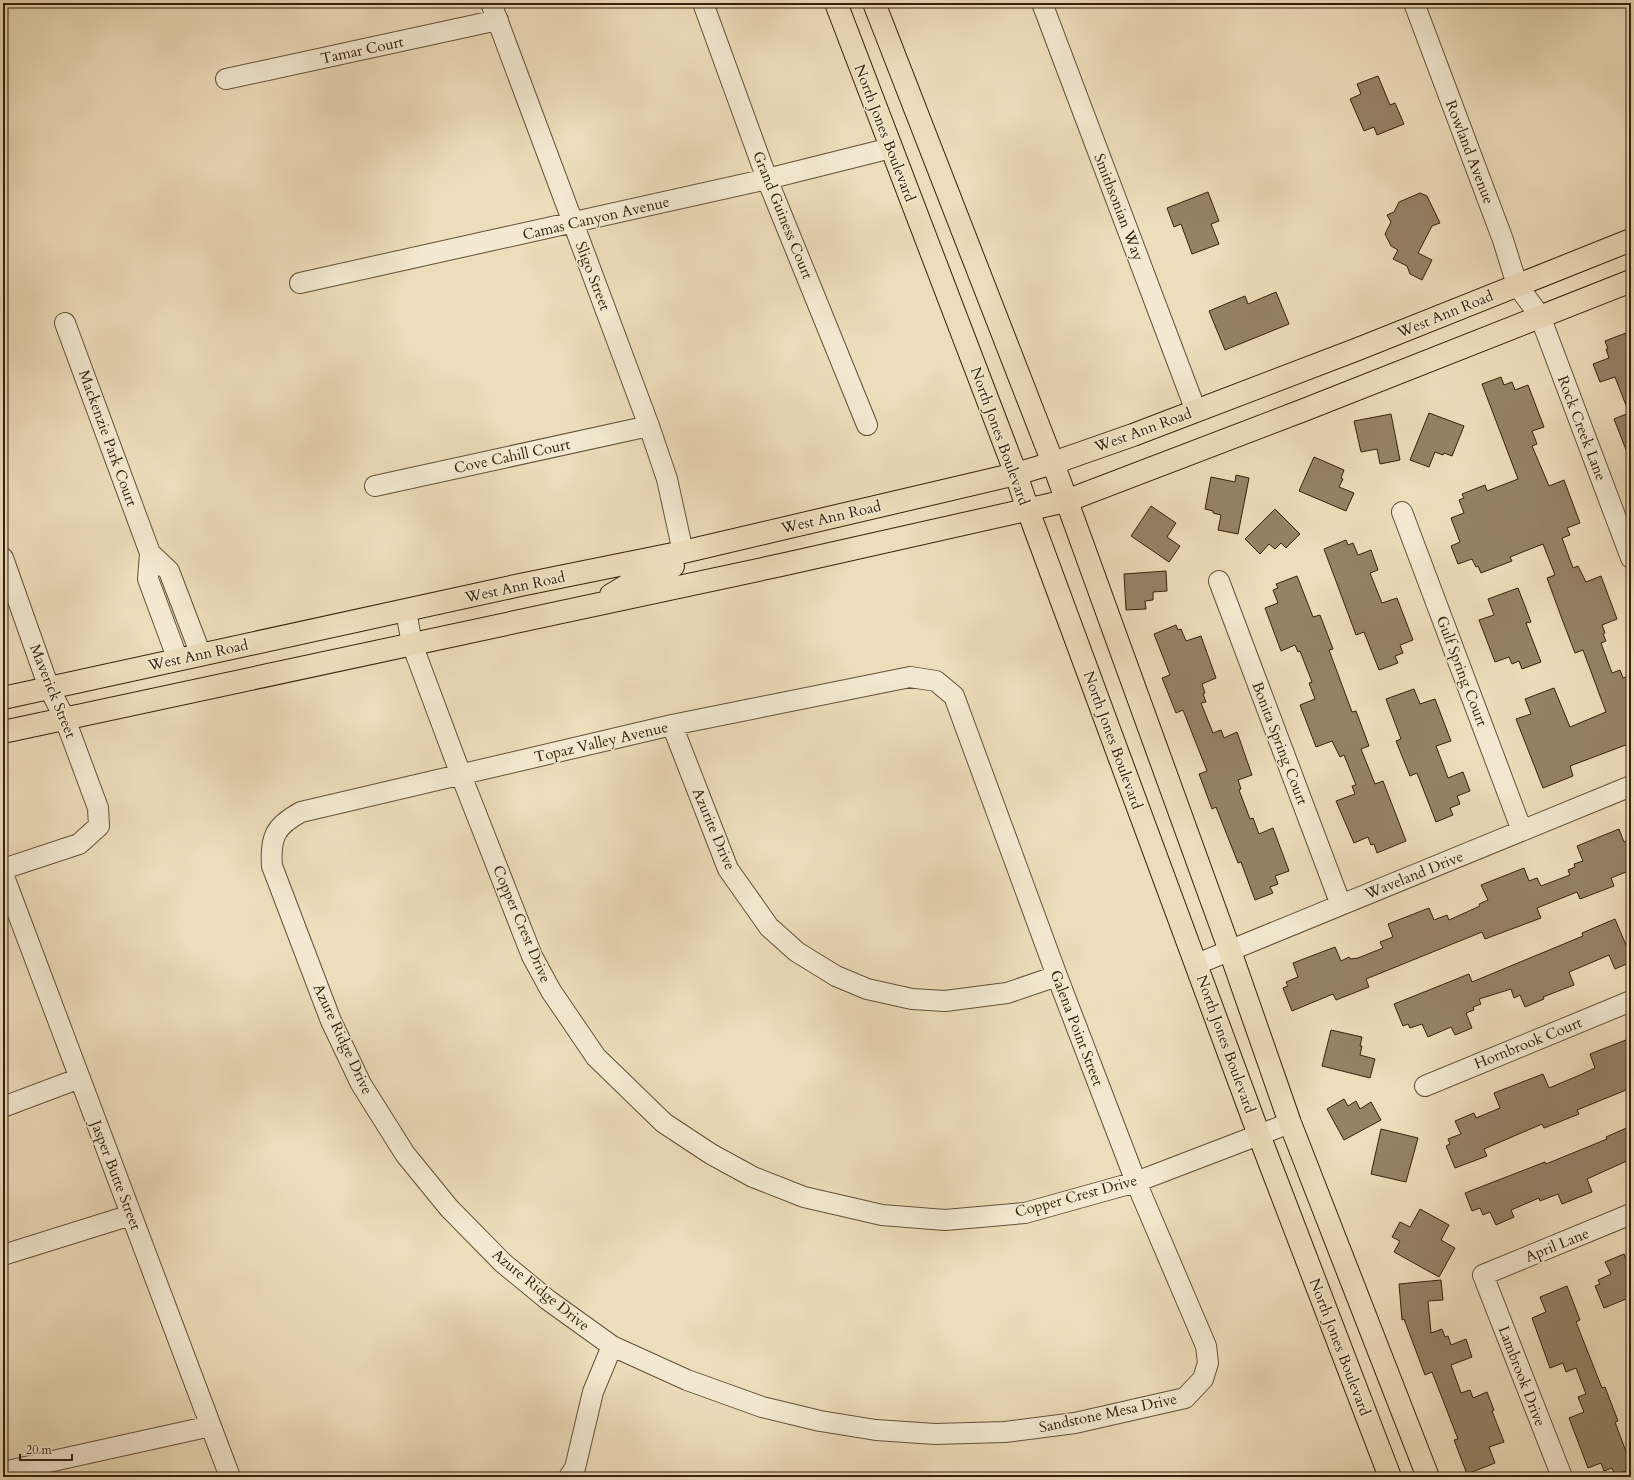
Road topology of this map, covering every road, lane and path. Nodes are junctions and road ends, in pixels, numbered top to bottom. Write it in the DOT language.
graph roads {
  1 [pos="703,3"];
  2 [pos="836,3"];
  3 [pos="874,3"];
  4 [pos="1042,3"];
  5 [pos="1414,3"];
  6 [pos="494,12"];
  7 [pos="226,80"];
  8 [pos="891,148"];
  9 [pos="768,179"];
  10 [pos="573,223"];
  11 [pos="1631,240"];
  12 [pos="1631,282"];
  13 [pos="300,283"];
  14 [pos="1528,300"];
  15 [pos="65,323"];
  16 [pos="1196,411"];
  17 [pos="867,425"];
  18 [pos="649,426"];
  19 [pos="1052,463"];
  20 [pos="1016,474"];
  21 [pos="375,486"];
  22 [pos="1066,501"];
  23 [pos="1028,510"];
  24 [pos="1402,512"];
  25 [pos="683,552"];
  26 [pos="150,553"];
  27 [pos="3,558"];
  28 [pos="1631,558"];
  29 [pos="1219,581"];
  30 [pos="176,591"];
  31 [pos="155,598"];
  32 [pos="592,605"];
  33 [pos="406,610"];
  34 [pos="412,644"];
  35 [pos="200,655"];
  36 [pos="178,660"];
  37 [pos="936,681"];
  38 [pos="49,688"];
  39 [pos="3,698"];
  40 [pos="65,719"];
  41 [pos="672,725"];
  42 [pos="3,732"];
  43 [pos="461,775"];
  44 [pos="1631,786"];
  45 [pos="1522,831"];
  46 [pos="276,832"];
  47 [pos="3,869"];
  48 [pos="3,874"];
  49 [pos="1340,905"];
  50 [pos="1230,951"];
  51 [pos="1196,964"];
  52 [pos="1057,976"];
  53 [pos="1631,1001"];
  54 [pos="80,1078"];
  55 [pos="1425,1086"];
  56 [pos="3,1107"];
  57 [pos="1290,1123"];
  58 [pos="1258,1135"];
  59 [pos="1136,1182"];
  60 [pos="1631,1214"];
  61 [pos="131,1215"];
  62 [pos="3,1255"];
  63 [pos="1483,1275"];
  64 [pos="612,1346"];
  65 [pos="1203,1379"];
  66 [pos="211,1426"];
  67 [pos="3,1472"];
  68 [pos="230,1477"];
  69 [pos="569,1477"];
  70 [pos="1390,1477"];
  71 [pos="1428,1477"];
  72 [pos="1562,1477"];
  1 -- 9 [label="street, Grand Guiness Court"];
  2 -- 8 [label="main road, North Jones Boulevard"];
  3 -- 19 [label="main road"];
  4 -- 16 [label="street, Smithsonian Way"];
  5 -- 14 [label="street, Rowland Avenue"];
  6 -- 7 [label="street, Tamar Court"];
  6 -- 10 [label="street, Sligo Street"];
  8 -- 9 [label="street, Camas Canyon Avenue"];
  8 -- 20 [label="main road, North Jones Boulevard"];
  9 -- 10 [label="street, Camas Canyon Avenue"];
  9 -- 17 [label="street, Grand Guiness Court"];
  10 -- 13 [label="street, Camas Canyon Avenue"];
  10 -- 18 [label="street, Sligo Street"];
  11 -- 14 [label="main road, West Ann Road"];
  12 -- 14 [label="main road, West Ann Road"];
  14 -- 16 [label="main road, West Ann Road"];
  14 -- 22 [label="main road, West Ann Road"];
  14 -- 28 [label="street, Rock Creek Lane"];
  15 -- 26 [label="street, Mackenzie Park Court"];
  16 -- 19 [label="main road, West Ann Road"];
  18 -- 21 [label="street, Cove Cahill Court"];
  18 -- 25 [label="street, Sligo Street"];
  19 -- 20 [label="main road, West Ann Road"];
  19 -- 22 [label="main road"];
  20 -- 23 [label="main road, North Jones Boulevard"];
  20 -- 25 [label="main road, West Ann Road"];
  22 -- 23 [label="main road, West Ann Road"];
  22 -- 50 [label="main road"];
  23 -- 32 [label="main road, West Ann Road"];
  23 -- 51 [label="main road, North Jones Boulevard"];
  24 -- 45 [label="street, Gulf Spring Court"];
  25 -- 32 [label="main road"];
  25 -- 33 [label="main road, West Ann Road"];
  26 -- 30 [label="street, Mackenzie Park Court"];
  26 -- 31 [label="street, Mackenzie Park Court"];
  27 -- 38 [label="street, Maverick Street"];
  29 -- 49 [label="street, Bonita Spring Court"];
  30 -- 31 [label="street"];
  30 -- 35 [label="street, Mackenzie Park Court"];
  31 -- 36 [label="street, Mackenzie Park Court"];
  32 -- 34 [label="main road, West Ann Road"];
  33 -- 34 [label="street, Copper Crest Drive"];
  33 -- 35 [label="main road, West Ann Road"];
  34 -- 40 [label="main road, West Ann Road"];
  34 -- 43 [label="street, Copper Crest Drive"];
  35 -- 36 [label="main road, West Ann Road"];
  36 -- 38 [label="main road, West Ann Road"];
  37 -- 41 [label="street, Topaz Valley Avenue"];
  37 -- 52 [label="street, Galena Point Street"];
  38 -- 39 [label="main road, West Ann Road"];
  38 -- 40 [label="street, Maverick Street"];
  40 -- 42 [label="main road, West Ann Road"];
  40 -- 47 [label="street, Maverick Street"];
  41 -- 43 [label="street, Topaz Valley Avenue"];
  41 -- 52 [label="street, Azurite Drive"];
  43 -- 46 [label="street, Topaz Valley Avenue"];
  43 -- 59 [label="street, Copper Crest Drive"];
  44 -- 45 [label="street, Waveland Drive"];
  45 -- 49 [label="street, Waveland Drive"];
  46 -- 64 [label="street, Azure Ridge Drive"];
  48 -- 54 [label="street, Jasper Butte Street"];
  49 -- 50 [label="street, Waveland Drive"];
  50 -- 51 [label="street, Waveland Drive"];
  50 -- 57 [label="main road"];
  51 -- 58 [label="main road, North Jones Boulevard"];
  52 -- 59 [label="street, Galena Point Street"];
  53 -- 55 [label="street, Hornbrook Court"];
  54 -- 56 [label="street"];
  54 -- 61 [label="street, Jasper Butte Street"];
  57 -- 58 [label="street, Copper Crest Drive"];
  57 -- 71 [label="main road"];
  58 -- 59 [label="street, Copper Crest Drive"];
  58 -- 70 [label="main road, North Jones Boulevard"];
  59 -- 65 [label="street, Galena Point Street"];
  60 -- 63 [label="street, April Lane"];
  61 -- 62 [label="street"];
  61 -- 66 [label="street, Jasper Butte Street"];
  63 -- 72 [label="street, Lambrook Drive"];
  64 -- 65 [label="street, Sandstone Mesa Drive"];
  64 -- 69 [label="street"];
  66 -- 67 [label="street"];
  66 -- 68 [label="street, Jasper Butte Street"];
}
